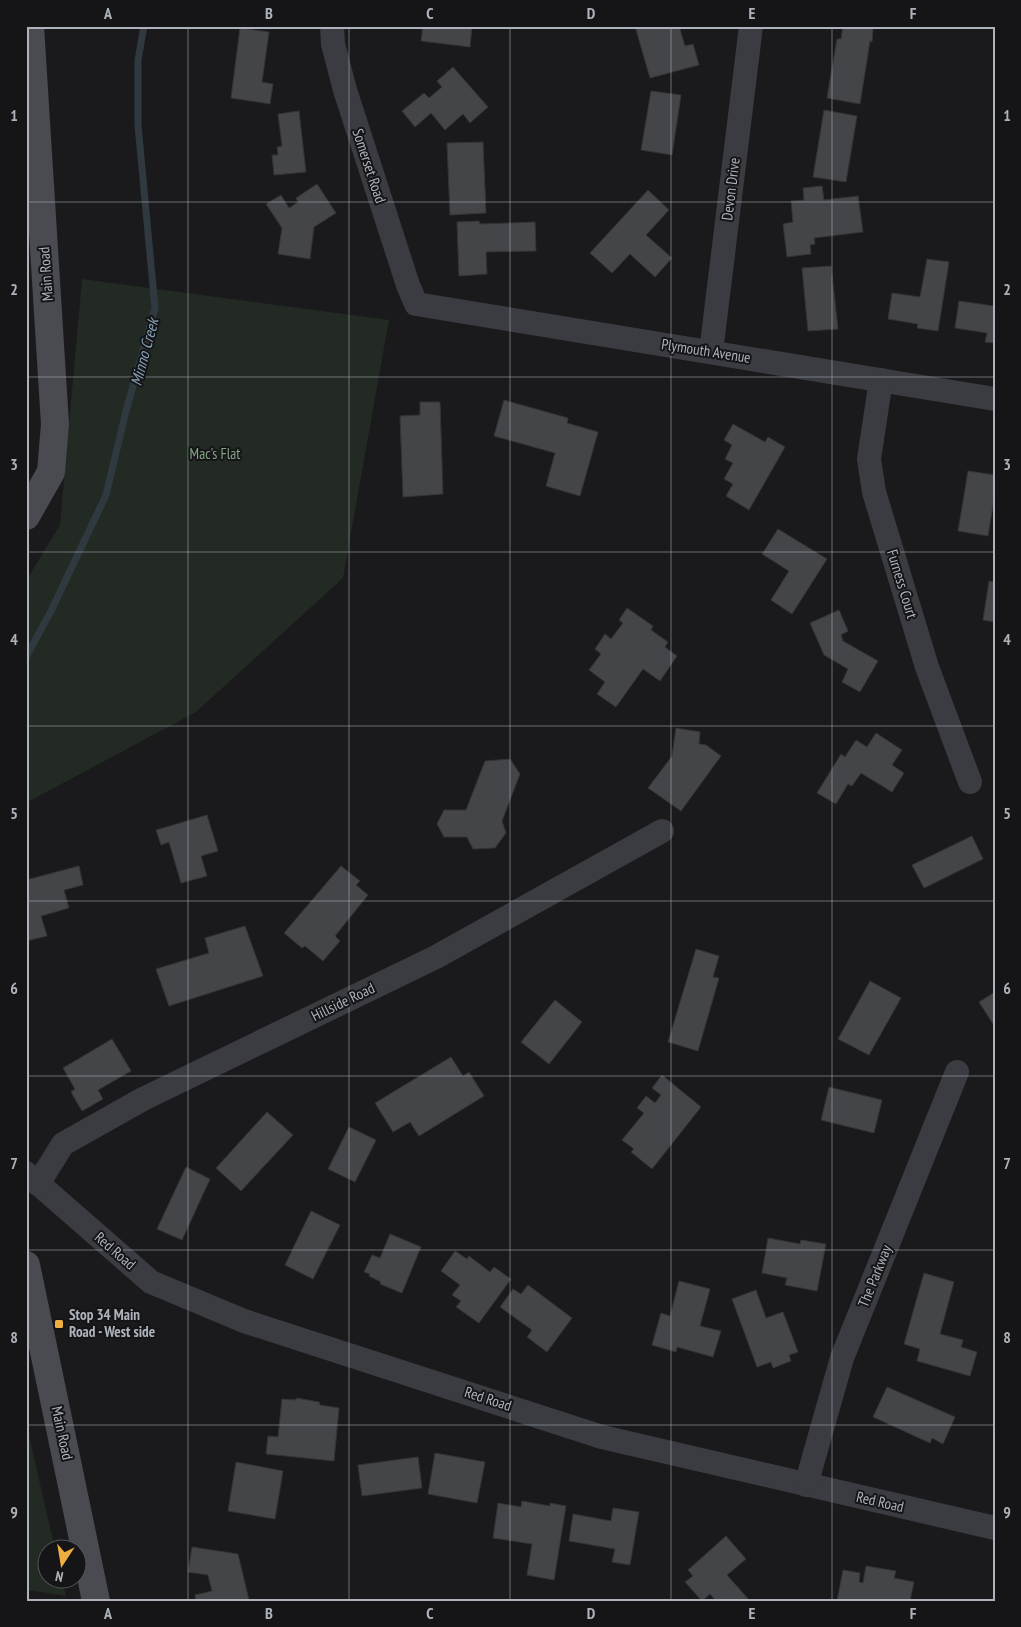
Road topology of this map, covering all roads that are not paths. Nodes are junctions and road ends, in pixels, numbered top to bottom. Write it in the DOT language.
graph roads {
  1 [pos="30,26"];
  2 [pos="332,26"];
  3 [pos="751,26"];
  4 [pos="416,304"];
  5 [pos="711,352"];
  6 [pos="881,380"];
  7 [pos="995,399"];
  8 [pos="26,516"];
  9 [pos="970,782"];
  10 [pos="662,830"];
  11 [pos="957,1072"];
  12 [pos="32,1179"];
  13 [pos="26,1264"];
  14 [pos="806,1485"];
  15 [pos="995,1528"];
  16 [pos="96,1601"];
  1 -- 8 [label="main road, Main Road"];
  2 -- 4 [label="street, Somerset Road"];
  3 -- 5 [label="street, Devon Drive"];
  4 -- 5 [label="street, Plymouth Avenue"];
  5 -- 6 [label="street, Plymouth Avenue"];
  6 -- 7 [label="street, Plymouth Avenue"];
  6 -- 9 [label="street, Furness Court"];
  10 -- 12 [label="street, Hillside Road"];
  11 -- 14 [label="street, The Parkway"];
  12 -- 14 [label="street, Red Road"];
  13 -- 16 [label="main road, Main Road"];
  14 -- 15 [label="street, Red Road"];
}
